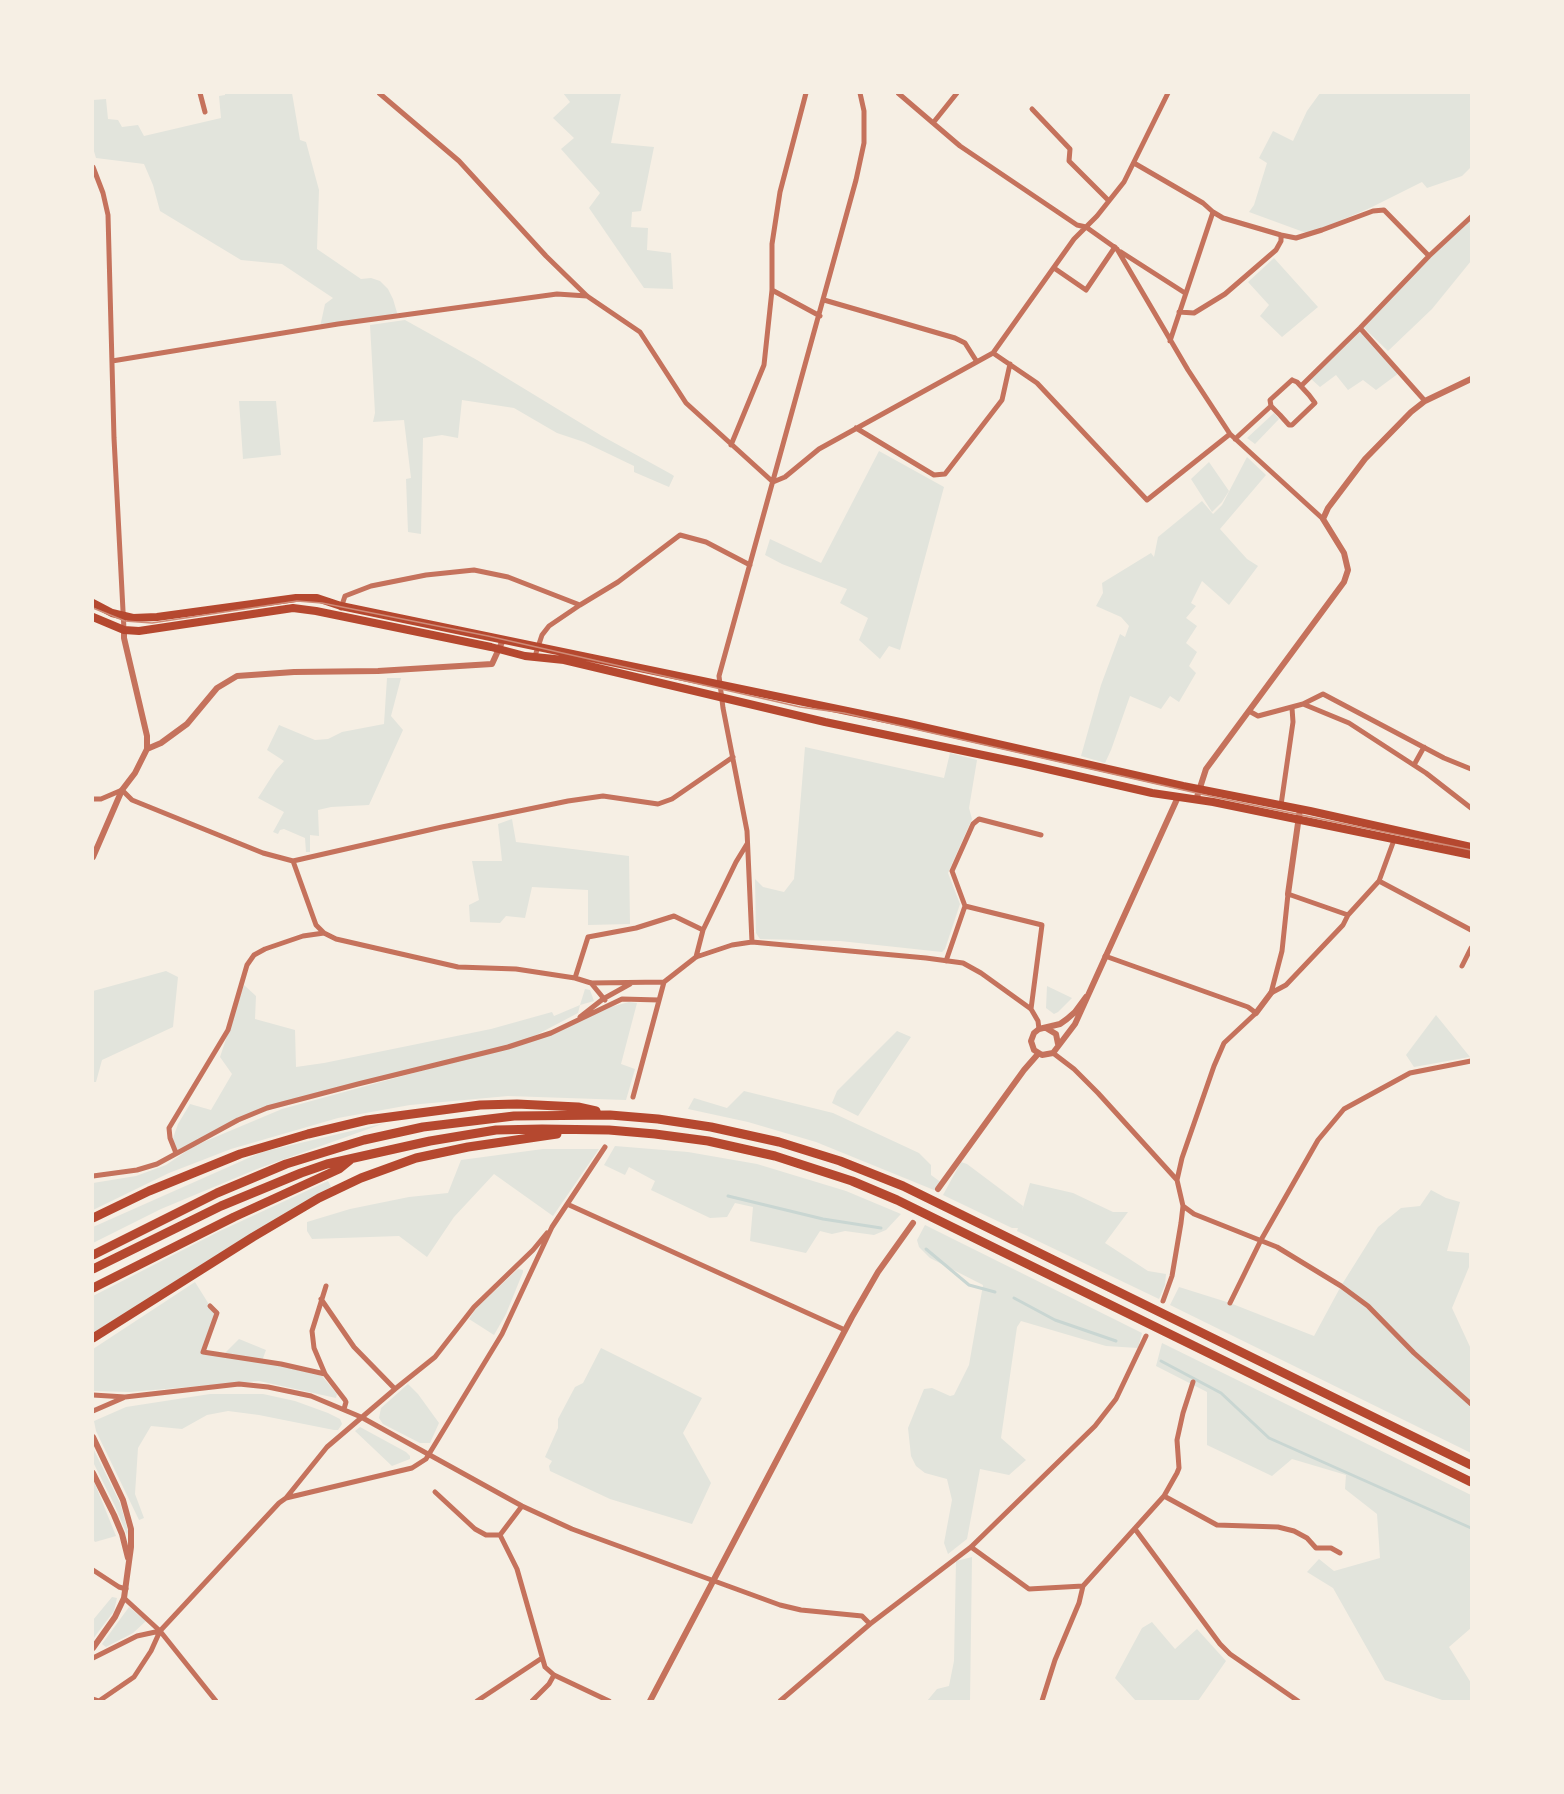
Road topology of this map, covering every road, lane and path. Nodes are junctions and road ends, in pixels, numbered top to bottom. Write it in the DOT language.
graph roads {
  1 [pos="200,93"];
  2 [pos="378,93"];
  3 [pos="806,93"];
  4 [pos="861,93"];
  5 [pos="898,93"];
  6 [pos="957,93"];
  7 [pos="1168,93"];
  8 [pos="1032,109"];
  9 [pos="205,112"];
  10 [pos="933,123"];
  11 [pos="1134,163"];
  12 [pos="93,168"];
  13 [pos="1109,201"];
  14 [pos="1213,212"];
  15 [pos="1471,217"];
  16 [pos="1086,227"];
  17 [pos="1281,236"];
  18 [pos="1116,248"];
  19 [pos="1429,256"];
  20 [pos="1054,268"];
  21 [pos="772,290"];
  22 [pos="1185,293"];
  23 [pos="588,296"];
  24 [pos="824,300"];
  25 [pos="1179,312"];
  26 [pos="820,315"];
  27 [pos="1360,328"];
  28 [pos="1170,341"];
  29 [pos="993,353"];
  30 [pos="112,362"];
  31 [pos="977,362"];
  32 [pos="1010,364"];
  33 [pos="1471,379"];
  34 [pos="1301,386"];
  35 [pos="1425,401"];
  36 [pos="1271,406"];
  37 [pos="856,428"];
  38 [pos="1230,434"];
  39 [pos="1235,440"];
  40 [pos="731,445"];
  41 [pos="773,482"];
  42 [pos="1323,519"];
  43 [pos="750,565"];
  44 [pos="93,603"];
  45 [pos="580,605"];
  46 [pos="341,606"];
  47 [pos="339,615"];
  48 [pos="93,617"];
  49 [pos="125,617"];
  50 [pos="124,630"];
  51 [pos="503,640"];
  52 [pos="538,647"];
  53 [pos="498,649"];
  54 [pos="535,656"];
  55 [pos="720,684"];
  56 [pos="721,696"];
  57 [pos="1303,705"];
  58 [pos="1292,708"];
  59 [pos="1249,711"];
  60 [pos="1368,718"];
  61 [pos="1361,731"];
  62 [pos="1424,747"];
  63 [pos="147,749"];
  64 [pos="734,757"];
  65 [pos="1414,765"];
  66 [pos="1471,769"];
  67 [pos="1183,786"];
  68 [pos="1199,789"];
  69 [pos="122,790"];
  70 [pos="1178,797"];
  71 [pos="93,799"];
  72 [pos="1196,800"];
  73 [pos="1281,805"];
  74 [pos="1471,808"];
  75 [pos="1300,809"];
  76 [pos="1298,820"];
  77 [pos="1041,835"];
  78 [pos="1394,840"];
  79 [pos="748,842"];
  80 [pos="1471,847"];
  81 [pos="1471,855"];
  82 [pos="93,857"];
  83 [pos="292,861"];
  84 [pos="1379,881"];
  85 [pos="1288,894"];
  86 [pos="965,906"];
  87 [pos="1348,915"];
  88 [pos="703,930"];
  89 [pos="1471,930"];
  90 [pos="324,933"];
  91 [pos="752,942"];
  92 [pos="1471,948"];
  93 [pos="1105,956"];
  94 [pos="696,957"];
  95 [pos="946,961"];
  96 [pos="1462,966"];
  97 [pos="575,978"];
  98 [pos="664,982"];
  99 [pos="591,983"];
  100 [pos="631,983"];
  101 [pos="1271,993"];
  102 [pos="1086,997"];
  103 [pos="603,999"];
  104 [pos="659,1000"];
  105 [pos="613,1004"];
  106 [pos="1031,1009"];
  107 [pos="1256,1013"];
  108 [pos="574,1022"];
  109 [pos="1042,1029"];
  110 [pos="1058,1044"];
  111 [pos="1053,1053"];
  112 [pos="1038,1054"];
  113 [pos="1471,1061"];
  114 [pos="633,1097"];
  115 [pos="610,1115"];
  116 [pos="591,1129"];
  117 [pos="605,1147"];
  118 [pos="176,1153"];
  119 [pos="351,1159"];
  120 [pos="93,1176"];
  121 [pos="1177,1180"];
  122 [pos="938,1189"];
  123 [pos="567,1204"];
  124 [pos="1183,1206"];
  125 [pos="93,1218"];
  126 [pos="913,1223"];
  127 [pos="552,1227"];
  128 [pos="1261,1240"];
  129 [pos="93,1255"];
  130 [pos="93,1269"];
  131 [pos="326,1286"];
  132 [pos="93,1288"];
  133 [pos="321,1299"];
  134 [pos="1163,1301"];
  135 [pos="1230,1303"];
  136 [pos="210,1306"];
  137 [pos="845,1330"];
  138 [pos="1146,1336"];
  139 [pos="93,1338"];
  140 [pos="325,1374"];
  141 [pos="1193,1382"];
  142 [pos="395,1389"];
  143 [pos="93,1395"];
  144 [pos="125,1397"];
  145 [pos="1471,1404"];
  146 [pos="344,1409"];
  147 [pos="93,1411"];
  148 [pos="361,1417"];
  149 [pos="93,1437"];
  150 [pos="430,1454"];
  151 [pos="1471,1465"];
  152 [pos="93,1473"];
  153 [pos="1471,1482"];
  154 [pos="435,1492"];
  155 [pos="1164,1496"];
  156 [pos="286,1498"];
  157 [pos="522,1506"];
  158 [pos="1134,1529"];
  159 [pos="500,1535"];
  160 [pos="971,1547"];
  161 [pos="1341,1552"];
  162 [pos="130,1564"];
  163 [pos="93,1570"];
  164 [pos="713,1581"];
  165 [pos="1083,1586"];
  166 [pos="126,1589"];
  167 [pos="124,1598"];
  168 [pos="870,1624"];
  169 [pos="160,1631"];
  170 [pos="93,1648"];
  171 [pos="93,1658"];
  172 [pos="542,1658"];
  173 [pos="554,1675"];
  174 [pos="93,1699"];
  175 [pos="216,1701"];
  176 [pos="477,1701"];
  177 [pos="532,1701"];
  178 [pos="609,1701"];
  179 [pos="650,1701"];
  180 [pos="780,1701"];
  181 [pos="1042,1701"];
  182 [pos="1298,1701"];
  1 -- 9 [label="street"];
  2 -- 23 [label="street"];
  3 -- 21 [label="street"];
  4 -- 24 [label="street"];
  5 -- 10 [label="street"];
  6 -- 10 [label="street"];
  7 -- 11 [label="street"];
  8 -- 13 [label="street"];
  10 -- 16 [label="street"];
  11 -- 13 [label="street"];
  11 -- 14 [label="street"];
  12 -- 30 [label="street"];
  13 -- 16 [label="street"];
  14 -- 17 [label="street"];
  14 -- 22 [label="street"];
  15 -- 19 [label="street"];
  16 -- 18 [label="street"];
  16 -- 20 [label="street"];
  17 -- 19 [label="street"];
  17 -- 25 [label="street"];
  18 -- 20 [label="street"];
  18 -- 22 [label="street"];
  18 -- 28 [label="street"];
  19 -- 27 [label="street"];
  20 -- 29 [label="street"];
  21 -- 26 [label="street"];
  21 -- 40 [label="street"];
  22 -- 25 [label="street"];
  23 -- 30 [label="street"];
  23 -- 40 [label="street"];
  24 -- 26 [label="street"];
  24 -- 31 [label="street"];
  25 -- 28 [label="street"];
  26 -- 41 [label="street"];
  27 -- 34 [label="street"];
  27 -- 35 [label="street"];
  28 -- 38 [label="street"];
  29 -- 31 [label="street"];
  29 -- 32 [label="street"];
  30 -- 49 [label="street"];
  31 -- 37 [label="street"];
  32 -- 37 [label="street"];
  32 -- 38 [label="street"];
  33 -- 35 [label="street"];
  34 -- 36 [label="street"];
  34 -- 36 [label="street"];
  35 -- 42 [label="street"];
  36 -- 39 [label="street"];
  37 -- 41 [label="street"];
  38 -- 39 [label="street"];
  39 -- 42 [label="street"];
  40 -- 41 [label="street"];
  41 -- 43 [label="street"];
  42 -- 59 [label="street"];
  43 -- 45 [label="street"];
  43 -- 55 [label="street"];
  44 -- 49 [label="main road"];
  45 -- 46 [label="street"];
  45 -- 52 [label="street"];
  46 -- 47 [label="street"];
  46 -- 49 [label="main road"];
  46 -- 52 [label="main road"];
  47 -- 50 [label="main road"];
  47 -- 53 [label="main road"];
  48 -- 50 [label="main road"];
  49 -- 50 [label="street"];
  50 -- 63 [label="street"];
  51 -- 53 [label="street"];
  52 -- 54 [label="street"];
  52 -- 55 [label="main road"];
  53 -- 54 [label="main road"];
  53 -- 63 [label="street"];
  54 -- 56 [label="main road"];
  55 -- 56 [label="street"];
  55 -- 67 [label="main road"];
  56 -- 64 [label="street"];
  56 -- 70 [label="main road"];
  57 -- 58 [label="street"];
  57 -- 60 [label="street"];
  57 -- 61 [label="street"];
  58 -- 59 [label="street"];
  58 -- 73 [label="street"];
  59 -- 68 [label="street"];
  60 -- 61 [label="street"];
  60 -- 62 [label="street"];
  61 -- 65 [label="street"];
  62 -- 65 [label="street"];
  62 -- 66 [label="street"];
  63 -- 69 [label="street"];
  64 -- 79 [label="street"];
  64 -- 83 [label="street"];
  65 -- 74 [label="street"];
  67 -- 68 [label="main road"];
  67 -- 70 [label="street"];
  68 -- 72 [label="street"];
  68 -- 73 [label="main road"];
  69 -- 71 [label="street"];
  69 -- 82 [label="street"];
  69 -- 83 [label="street"];
  70 -- 72 [label="main road"];
  70 -- 93 [label="street"];
  72 -- 76 [label="main road"];
  73 -- 75 [label="main road"];
  75 -- 76 [label="street"];
  75 -- 80 [label="main road"];
  76 -- 78 [label="main road"];
  76 -- 85 [label="street"];
  77 -- 86 [label="street"];
  78 -- 81 [label="main road"];
  78 -- 84 [label="street"];
  79 -- 88 [label="street"];
  79 -- 91 [label="street"];
  83 -- 90 [label="street"];
  84 -- 87 [label="street"];
  84 -- 89 [label="street"];
  85 -- 87 [label="street"];
  85 -- 101 [label="street"];
  86 -- 95 [label="street"];
  86 -- 106 [label="street"];
  87 -- 101 [label="street"];
  88 -- 94 [label="street"];
  88 -- 97 [label="street"];
  90 -- 97 [label="street"];
  90 -- 118 [label="street"];
  91 -- 94 [label="street"];
  91 -- 95 [label="street"];
  92 -- 96 [label="street"];
  93 -- 102 [label="street"];
  93 -- 107 [label="street"];
  94 -- 98 [label="street"];
  95 -- 106 [label="street"];
  97 -- 99 [label="street"];
  98 -- 100 [label="street"];
  98 -- 104 [label="street"];
  99 -- 100 [label="street"];
  99 -- 103 [label="street"];
  100 -- 103 [label="street"];
  101 -- 107 [label="street"];
  102 -- 109 [label="street"];
  102 -- 110 [label="street"];
  103 -- 105 [label="street"];
  103 -- 108 [label="street"];
  104 -- 105 [label="street"];
  104 -- 114 [label="street"];
  105 -- 108 [label="street"];
  106 -- 109 [label="street"];
  107 -- 121 [label="street"];
  108 -- 118 [label="street"];
  109 -- 110 [label="street"];
  109 -- 112 [label="street"];
  110 -- 111 [label="street"];
  111 -- 112 [label="street"];
  111 -- 121 [label="street"];
  112 -- 122 [label="street"];
  113 -- 128 [label="street"];
  115 -- 125 [label="highway"];
  115 -- 129 [label="highway"];
  115 -- 151 [label="highway"];
  116 -- 119 [label="highway"];
  116 -- 139 [label="highway"];
  116 -- 153 [label="highway"];
  117 -- 123 [label="street"];
  118 -- 120 [label="street"];
  119 -- 130 [label="highway"];
  119 -- 132 [label="highway"];
  121 -- 124 [label="street"];
  123 -- 127 [label="street"];
  123 -- 137 [label="street"];
  124 -- 128 [label="street"];
  124 -- 134 [label="street"];
  126 -- 137 [label="street"];
  127 -- 142 [label="street"];
  127 -- 150 [label="street"];
  128 -- 135 [label="street"];
  128 -- 145 [label="street"];
  131 -- 133 [label="street"];
  133 -- 140 [label="street"];
  133 -- 142 [label="street"];
  136 -- 140 [label="street"];
  137 -- 164 [label="street"];
  138 -- 160 [label="street"];
  140 -- 146 [label="street"];
  141 -- 155 [label="street"];
  142 -- 148 [label="street"];
  143 -- 144 [label="street"];
  144 -- 146 [label="street"];
  144 -- 147 [label="street"];
  146 -- 148 [label="street"];
  148 -- 150 [label="street"];
  148 -- 156 [label="street"];
  149 -- 162 [label="street"];
  150 -- 156 [label="street"];
  150 -- 157 [label="street"];
  152 -- 162 [label="street"];
  154 -- 159 [label="street"];
  155 -- 158 [label="street"];
  155 -- 161 [label="street"];
  156 -- 169 [label="street"];
  157 -- 159 [label="street"];
  157 -- 164 [label="street"];
  158 -- 165 [label="street"];
  158 -- 182 [label="street"];
  159 -- 172 [label="street"];
  160 -- 165 [label="street"];
  160 -- 168 [label="street"];
  162 -- 166 [label="street"];
  163 -- 166 [label="street"];
  164 -- 168 [label="street"];
  164 -- 179 [label="street"];
  165 -- 181 [label="street"];
  166 -- 167 [label="street"];
  167 -- 169 [label="street"];
  167 -- 170 [label="street"];
  168 -- 180 [label="street"];
  169 -- 171 [label="street"];
  169 -- 174 [label="street"];
  169 -- 175 [label="street"];
  172 -- 173 [label="street"];
  172 -- 176 [label="street"];
  173 -- 177 [label="street"];
  173 -- 178 [label="street"];
}
